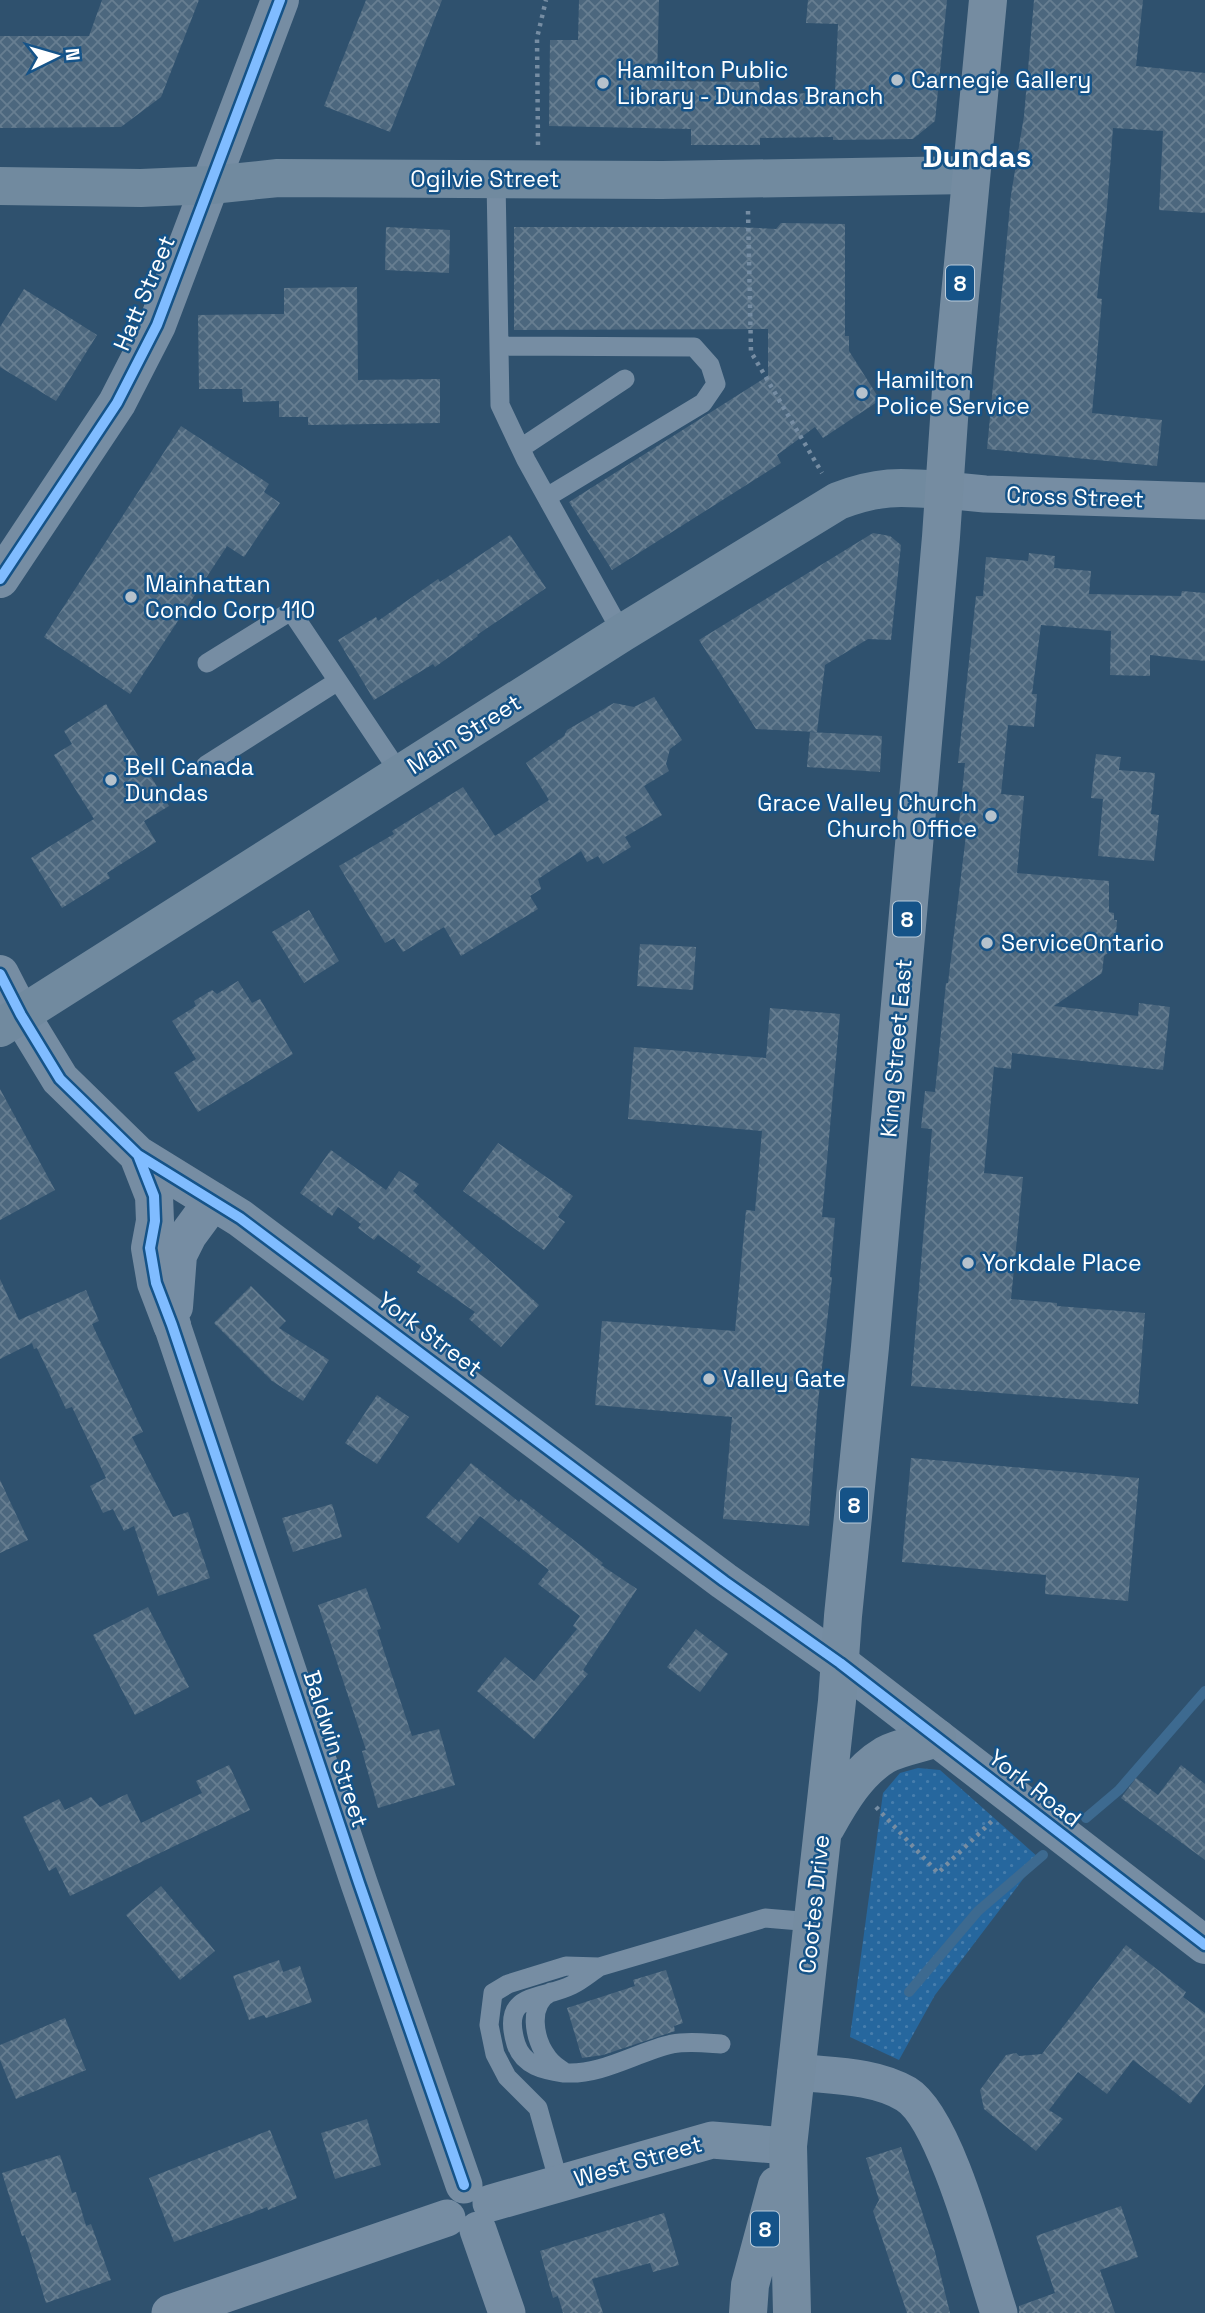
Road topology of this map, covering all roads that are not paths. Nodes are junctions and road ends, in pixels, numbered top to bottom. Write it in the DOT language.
graph roads {
  1 [pos="280,0"];
  2 [pos="988,0"];
  3 [pos="970,175"];
  4 [pos="496,180"];
  5 [pos="211,185"];
  6 [pos="0,186"];
  7 [pos="499,346"];
  8 [pos="625,379"];
  9 [pos="521,447"];
  10 [pos="944,490"];
  11 [pos="547,497"];
  12 [pos="1205,501"];
  13 [pos="0,579"];
  14 [pos="622,633"];
  15 [pos="207,663"];
  16 [pos="338,681"];
  17 [pos="206,765"];
  18 [pos="401,775"];
  19 [pos="0,974"];
  20 [pos="10,1021"];
  21 [pos="138,1154"];
  22 [pos="214,1201"];
  23 [pos="172,1325"];
  24 [pos="840,1663"];
  25 [pos="937,1738"];
  26 [pos="821,1835"];
  27 [pos="812,1922"];
  28 [pos="1205,1945"];
  29 [pos="599,1967"];
  30 [pos="721,2044"];
  31 [pos="796,2072"];
  32 [pos="788,2146"];
  33 [pos="559,2183"];
  34 [pos="470,2209"];
  35 [pos="170,2313"];
  36 [pos="507,2313"];
  37 [pos="748,2313"];
  38 [pos="792,2313"];
  39 [pos="999,2313"];
  1 -- 5 [label="street, Hatt Street"];
  2 -- 3 [label="main road, 8"];
  3 -- 4 [label="main road, Ogilvie Street"];
  3 -- 10 [label="main road, King Street East / 8"];
  4 -- 5 [label="main road, Ogilvie Street"];
  4 -- 7 [label="lane"];
  5 -- 6 [label="main road, Ogilvie Street"];
  5 -- 13 [label="street, Hatt Street"];
  7 -- 9 [label="lane"];
  7 -- 11 [label="lane"];
  8 -- 9 [label="lane"];
  9 -- 11 [label="lane"];
  10 -- 12 [label="street, Cross Street"];
  10 -- 14 [label="main road, Main Street"];
  10 -- 24 [label="main road, King Street East / 8"];
  11 -- 14 [label="lane"];
  14 -- 18 [label="main road, Main Street"];
  15 -- 16 [label="lane"];
  16 -- 17 [label="lane"];
  16 -- 18 [label="lane"];
  18 -- 20 [label="main road, Main Street"];
  19 -- 20 [label="street"];
  20 -- 21 [label="street, York Street"];
  21 -- 22 [label="street, York Street"];
  21 -- 23 [label="street"];
  22 -- 23 [label="street"];
  22 -- 24 [label="street, York Street"];
  23 -- 34 [label="street, Baldwin Street"];
  24 -- 25 [label="street, York Road"];
  24 -- 26 [label="main road, Cootes Drive / 8"];
  25 -- 26 [label="main road"];
  25 -- 28 [label="street, York Road"];
  26 -- 27 [label="main road, Cootes Drive / 8"];
  27 -- 29 [label="lane"];
  27 -- 31 [label="main road, Cootes Drive / 8"];
  29 -- 30 [label="lane"];
  29 -- 33 [label="lane"];
  31 -- 32 [label="main road, Cootes Drive / 8"];
  31 -- 39 [label="street"];
  32 -- 33 [label="street, West Street"];
  32 -- 37 [label="main road, Cootes Drive / 8"];
  32 -- 38 [label="main road, Cootes Drive / 8"];
  33 -- 34 [label="street, West Street"];
  34 -- 35 [label="street, West Street"];
  34 -- 36 [label="street, Baldwin Street"];
}
